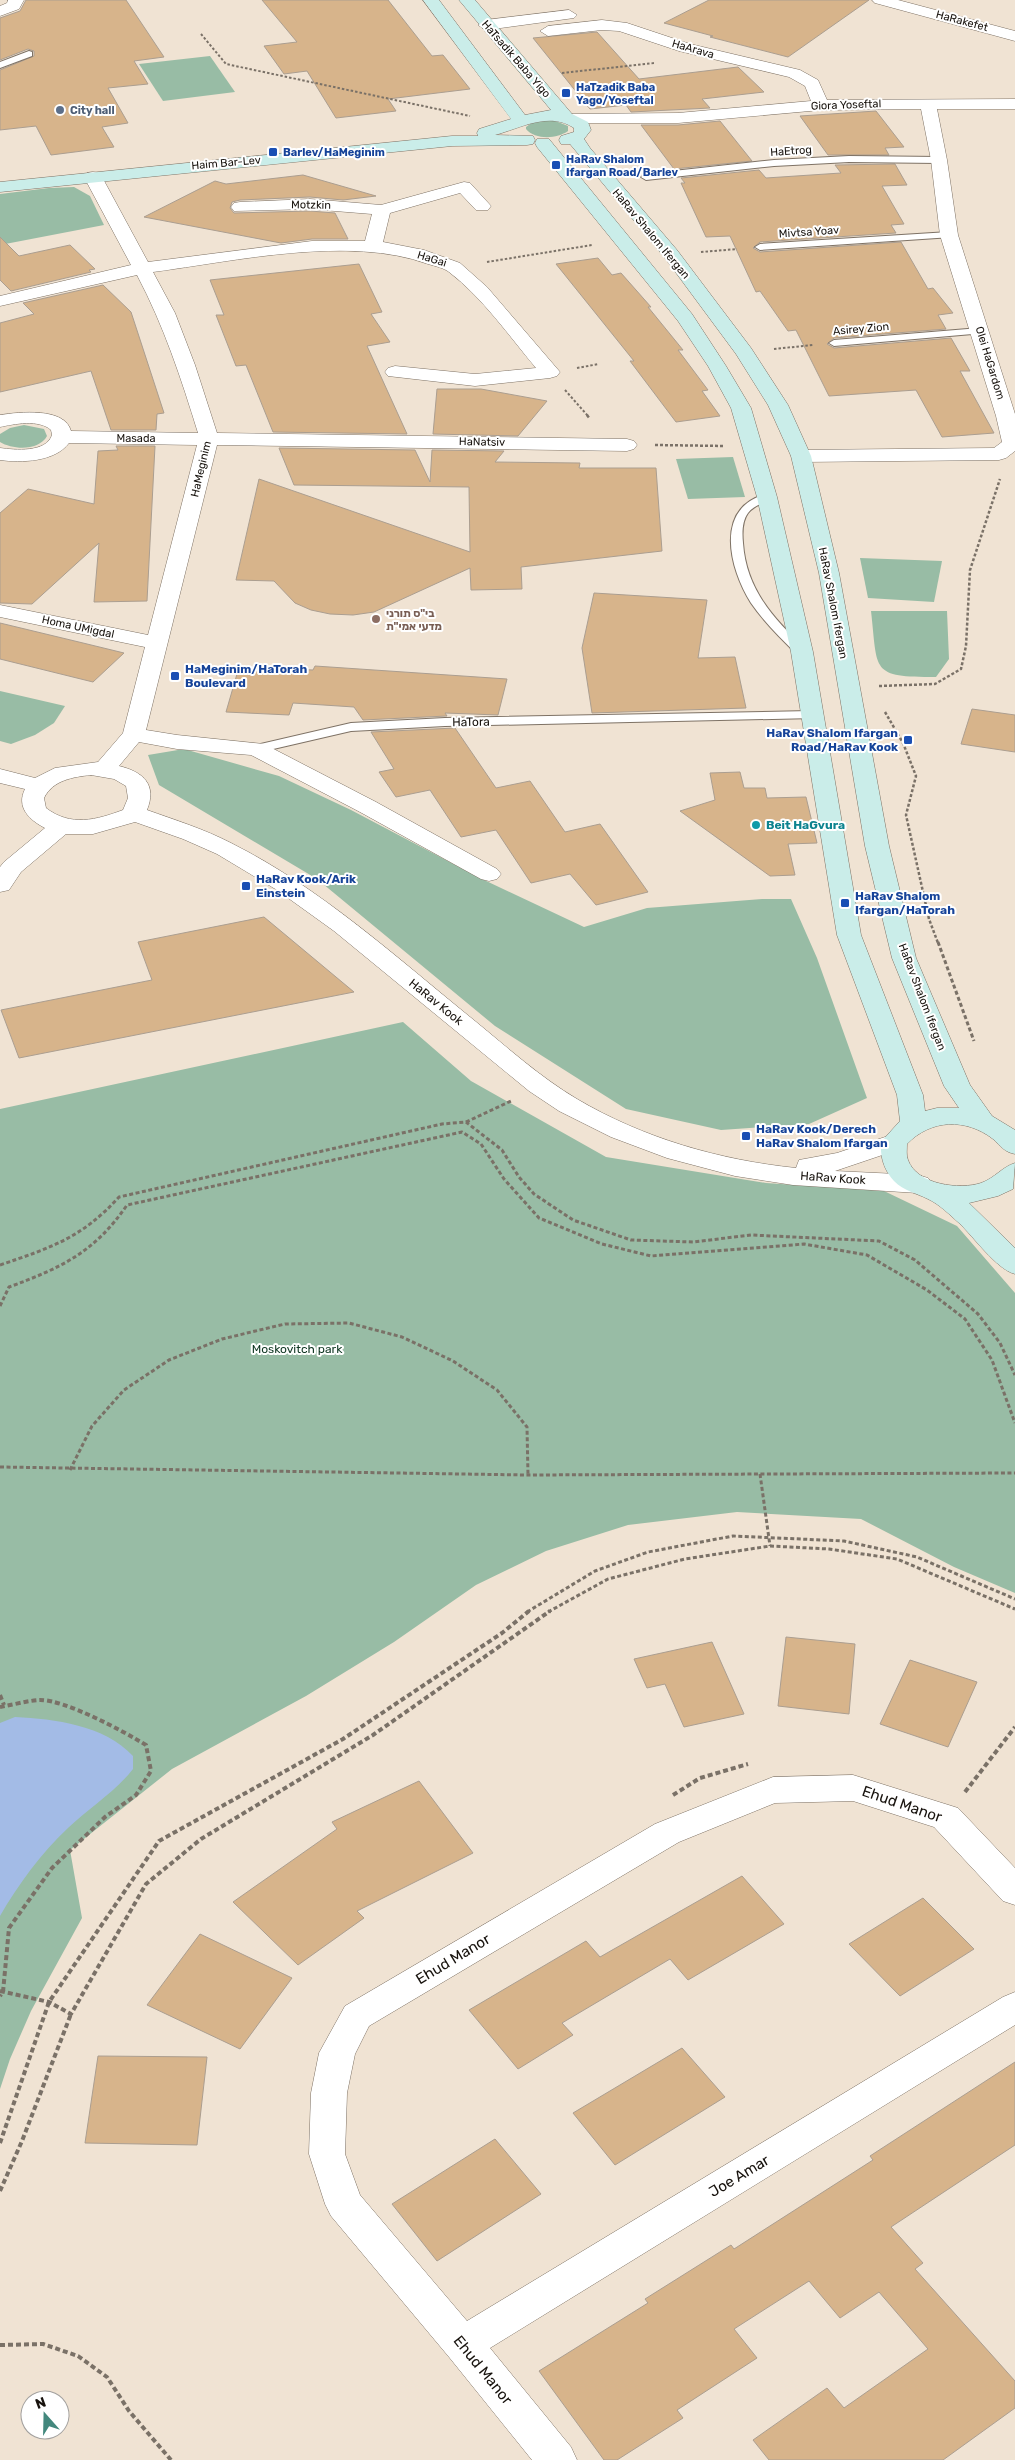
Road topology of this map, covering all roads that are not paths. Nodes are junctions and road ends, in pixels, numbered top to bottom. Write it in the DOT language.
graph roads {
  1 [pos="16,0"];
  2 [pos="431,0"];
  3 [pos="466,0"];
  4 [pos="571,0"];
  5 [pos="880,0"];
  6 [pos="905,3"];
  7 [pos="0,10"];
  8 [pos="486,25"];
  9 [pos="548,31"];
  10 [pos="1015,36"];
  11 [pos="29,54"];
  12 [pos="0,65"];
  13 [pos="928,103"];
  14 [pos="1015,104"];
  15 [pos="821,106"];
  16 [pos="517,122"];
  17 [pos="574,127"];
  18 [pos="452,141"];
  19 [pos="535,141"];
  20 [pos="939,160"];
  21 [pos="93,177"];
  22 [pos="646,177"];
  23 [pos="0,187"];
  24 [pos="482,206"];
  25 [pos="240,207"];
  26 [pos="382,210"];
  27 [pos="949,235"];
  28 [pos="373,246"];
  29 [pos="760,247"];
  30 [pos="143,268"];
  31 [pos="0,301"];
  32 [pos="980,331"];
  33 [pos="834,344"];
  34 [pos="395,372"];
  35 [pos="0,421"];
  36 [pos="62,437"];
  37 [pos="209,438"];
  38 [pos="627,444"];
  39 [pos="0,454"];
  40 [pos="801,456"];
  41 [pos="767,496"];
  42 [pos="0,611"];
  43 [pos="157,644"];
  44 [pos="802,652"];
  45 [pos="811,715"];
  46 [pos="134,734"];
  47 [pos="256,748"];
  48 [pos="104,769"];
  49 [pos="0,776"];
  50 [pos="39,786"];
  51 [pos="134,814"];
  52 [pos="62,826"];
  53 [pos="489,874"];
  54 [pos="0,885"];
  55 [pos="981,1120"];
  56 [pos="914,1124"];
  57 [pos="894,1142"];
  58 [pos="1015,1146"];
  59 [pos="749,1169"];
  60 [pos="1014,1177"];
  61 [pos="926,1187"];
  62 [pos="1015,1265"];
  63 [pos="1015,1891"];
  64 [pos="1015,2007"];
  65 [pos="463,2344"];
  66 [pos="557,2460"];
  1 -- 7 [label="street"];
  2 -- 16 [label="main road"];
  3 -- 8 [label="main road, HaTsadik Baba Yigo"];
  4 -- 8 [label="street"];
  5 -- 6 [label="street, HaRakefet"];
  6 -- 10 [label="street, HaRakefet"];
  8 -- 17 [label="main road, HaTsadik Baba Yigo"];
  9 -- 15 [label="street, HaArava"];
  11 -- 12 [label="lane"];
  13 -- 14 [label="street, Giora Yoseftal"];
  13 -- 15 [label="street, Giora Yoseftal"];
  13 -- 20 [label="street, Olei HaGardom"];
  15 -- 17 [label="street, Giora Yoseftal"];
  16 -- 17 [label="main road, Haim Bar-Lev"];
  16 -- 18 [label="main road, Haim Bar-Lev"];
  16 -- 19 [label="main road"];
  17 -- 19 [label="main road, Haim Bar-Lev"];
  17 -- 40 [label="main road, HaRav Shalom Ifergan"];
  18 -- 19 [label="main road, Haim Bar-Lev"];
  18 -- 21 [label="main road, Haim Bar-Lev"];
  19 -- 41 [label="main road"];
  20 -- 22 [label="lane, HaEtrog"];
  20 -- 27 [label="street, Olei HaGardom"];
  21 -- 23 [label="main road, Haim Bar-Lev"];
  21 -- 30 [label="street, HaMeginim"];
  24 -- 26 [label="street, Motzkin"];
  25 -- 26 [label="street, Motzkin"];
  26 -- 28 [label="street"];
  27 -- 29 [label="lane, Mivtsa Yoav"];
  27 -- 32 [label="street, Olei HaGardom"];
  28 -- 30 [label="street, HaGai"];
  28 -- 34 [label="street, HaGai"];
  30 -- 31 [label="street"];
  30 -- 37 [label="street, HaMeginim"];
  32 -- 33 [label="lane, Asirey Zion"];
  32 -- 40 [label="street, Olei HaGardom"];
  35 -- 36 [label="street"];
  36 -- 37 [label="street, Masada"];
  36 -- 39 [label="street"];
  37 -- 38 [label="street, HaNatsiv"];
  37 -- 43 [label="street, HaMeginim"];
  40 -- 55 [label="main road, HaRav Shalom Ifergan"];
  41 -- 44 [label="main road"];
  41 -- 44 [label="lane"];
  42 -- 43 [label="street, Homa UMigdal"];
  43 -- 46 [label="street, HaMeginim"];
  44 -- 45 [label="main road"];
  45 -- 47 [label="lane, HaTora"];
  45 -- 56 [label="main road"];
  46 -- 47 [label="street, HaTora"];
  46 -- 48 [label="street, HaMeginim"];
  47 -- 53 [label="street"];
  48 -- 50 [label="street"];
  48 -- 51 [label="street"];
  49 -- 50 [label="street"];
  50 -- 52 [label="street"];
  51 -- 52 [label="street"];
  51 -- 59 [label="street, HaRav Kook"];
  52 -- 54 [label="street"];
  55 -- 56 [label="main road"];
  55 -- 58 [label="main road"];
  56 -- 57 [label="main road"];
  57 -- 59 [label="street, HaRav Kook"];
  57 -- 61 [label="main road"];
  59 -- 61 [label="street, HaRav Kook"];
  60 -- 61 [label="main road"];
  61 -- 62 [label="main road"];
  63 -- 65 [label="street, Ehud Manor"];
  64 -- 65 [label="street, Joe Amar"];
  65 -- 66 [label="street, Ehud Manor"];
}
